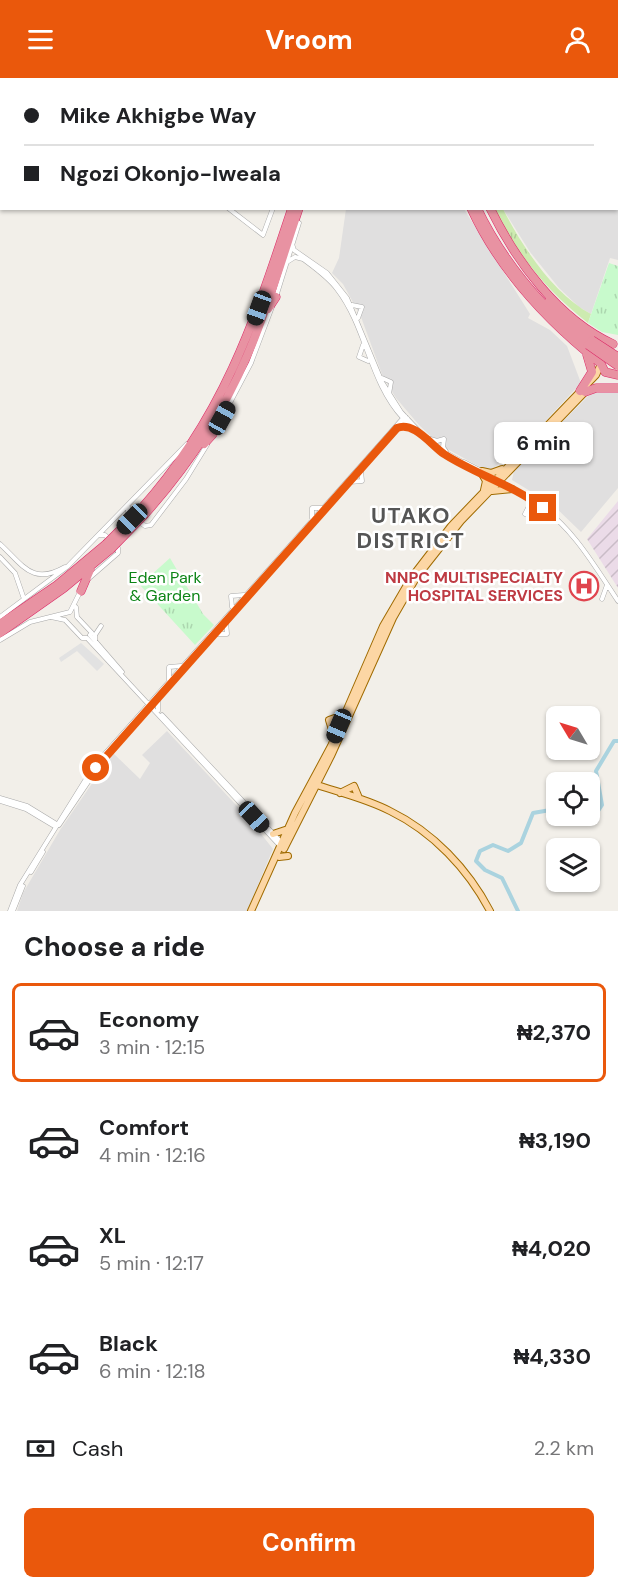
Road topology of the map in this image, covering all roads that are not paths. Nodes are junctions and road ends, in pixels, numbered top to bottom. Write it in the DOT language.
graph roads {
  1 [pos="231,210"];
  2 [pos="272,210"];
  3 [pos="291,210"];
  4 [pos="299,210"];
  5 [pos="300,210"];
  6 [pos="472,210"];
  7 [pos="478,210"];
  8 [pos="486,210"];
  9 [pos="491,210"];
  10 [pos="299,223"];
  11 [pos="292,244"];
  12 [pos="508,250"];
  13 [pos="287,262"];
  14 [pos="526,267"];
  15 [pos="516,274"];
  16 [pos="522,289"];
  17 [pos="276,297"];
  18 [pos="348,300"];
  19 [pos="358,322"];
  20 [pos="260,323"];
  21 [pos="363,342"];
  22 [pos="616,342"];
  23 [pos="591,343"];
  24 [pos="618,357"];
  25 [pos="370,363"];
  26 [pos="600,364"];
  27 [pos="618,366"];
  28 [pos="615,374"];
  29 [pos="379,376"];
  30 [pos="618,388"];
  31 [pos="583,392"];
  32 [pos="389,395"];
  33 [pos="397,411"];
  34 [pos="405,418"];
  35 [pos="205,424"];
  36 [pos="396,428"];
  37 [pos="413,428"];
  38 [pos="213,434"];
  39 [pos="194,437"];
  40 [pos="427,438"];
  41 [pos="447,453"];
  42 [pos="192,456"];
  43 [pos="362,468"];
  44 [pos="509,468"];
  45 [pos="482,473"];
  46 [pos="497,481"];
  47 [pos="348,484"];
  48 [pos="511,488"];
  49 [pos="485,493"];
  50 [pos="528,498"];
  51 [pos="324,506"];
  52 [pos="128,507"];
  53 [pos="143,512"];
  54 [pos="549,512"];
  55 [pos="311,521"];
  56 [pos="99,536"];
  57 [pos="0,544"];
  58 [pos="109,547"];
  59 [pos="0,556"];
  60 [pos="103,556"];
  61 [pos="57,573"];
  62 [pos="607,584"];
  63 [pos="81,591"];
  64 [pos="248,592"];
  65 [pos="617,598"];
  66 [pos="77,601"];
  67 [pos="24,608"];
  68 [pos="231,611"];
  69 [pos="0,617"];
  70 [pos="51,617"];
  71 [pos="228,618"];
  72 [pos="0,624"];
  73 [pos="101,626"];
  74 [pos="0,633"];
  75 [pos="212,636"];
  76 [pos="90,637"];
  77 [pos="0,640"];
  78 [pos="95,642"];
  79 [pos="181,666"];
  80 [pos="169,681"];
  81 [pos="160,690"];
  82 [pos="158,697"];
  83 [pos="144,698"];
  84 [pos="148,706"];
  85 [pos="157,711"];
  86 [pos="344,715"];
  87 [pos="334,737"];
  88 [pos="321,774"];
  89 [pos="312,785"];
  90 [pos="326,789"];
  91 [pos="340,793"];
  92 [pos="308,798"];
  93 [pos="0,799"];
  94 [pos="360,800"];
  95 [pos="57,826"];
  96 [pos="288,828"];
  97 [pos="273,834"];
  98 [pos="282,846"];
  99 [pos="443,849"];
  100 [pos="288,856"];
  101 [pos="279,858"];
  102 [pos="255,910"];
  103 [pos="12,911"];
  104 [pos="488,911"];
  1 -- 2 [label="street"];
  3 -- 35 [label="highway"];
  4 -- 20 [label="highway"];
  5 -- 10 [label="highway"];
  6 -- 16 [label="highway"];
  7 -- 15 [label="highway"];
  8 -- 12 [label="highway"];
  9 -- 14 [label="highway"];
  10 -- 11 [label="street"];
  11 -- 13 [label="street"];
  11 -- 18 [label="street"];
  12 -- 14 [label="highway"];
  12 -- 23 [label="highway"];
  13 -- 17 [label="street"];
  13 -- 21 [label="street"];
  14 -- 23 [label="highway"];
  15 -- 16 [label="highway"];
  15 -- 23 [label="highway"];
  16 -- 23 [label="highway"];
  17 -- 20 [label="highway"];
  17 -- 38 [label="street"];
  18 -- 19 [label="street"];
  18 -- 19 [label="street"];
  19 -- 29 [label="street"];
  20 -- 42 [label="highway"];
  21 -- 25 [label="street"];
  21 -- 25 [label="street"];
  22 -- 23 [label="highway"];
  22 -- 26 [label="highway"];
  23 -- 24 [label="highway, bridge"];
  23 -- 26 [label="highway"];
  23 -- 27 [label="highway, bridge"];
  23 -- 31 [label="highway"];
  25 -- 33 [label="street"];
  26 -- 28 [label="highway"];
  26 -- 31 [label="main road"];
  28 -- 31 [label="main road"];
  29 -- 32 [label="street"];
  29 -- 32 [label="street"];
  30 -- 31 [label="highway"];
  31 -- 44 [label="main road"];
  32 -- 34 [label="street"];
  33 -- 34 [label="street"];
  33 -- 36 [label="street"];
  34 -- 36 [label="street"];
  34 -- 37 [label="street"];
  34 -- 40 [label="street"];
  35 -- 39 [label="highway"];
  35 -- 53 [label="highway"];
  36 -- 37 [label="street"];
  36 -- 43 [label="street"];
  36 -- 51 [label="street"];
  37 -- 45 [label="street"];
  38 -- 42 [label="highway"];
  38 -- 52 [label="street"];
  39 -- 52 [label="street"];
  40 -- 41 [label="street"];
  40 -- 41 [label="street"];
  41 -- 45 [label="street"];
  42 -- 53 [label="highway"];
  43 -- 47 [label="street"];
  43 -- 47 [label="street"];
  44 -- 45 [label="main road"];
  44 -- 46 [label="main road"];
  44 -- 48 [label="main road"];
  45 -- 46 [label="street"];
  45 -- 49 [label="main road"];
  46 -- 48 [label="street"];
  46 -- 49 [label="main road"];
  47 -- 71 [label="street"];
  48 -- 49 [label="main road"];
  48 -- 50 [label="street"];
  48 -- 65 [label="street"];
  49 -- 86 [label="main road"];
  49 -- 88 [label="main road"];
  50 -- 54 [label="street"];
  50 -- 54 [label="street"];
  51 -- 55 [label="street"];
  51 -- 55 [label="street"];
  52 -- 56 [label="street"];
  53 -- 58 [label="highway, bridge"];
  54 -- 62 [label="street"];
  55 -- 64 [label="street"];
  56 -- 61 [label="street"];
  56 -- 63 [label="street"];
  57 -- 61 [label="street"];
  58 -- 60 [label="highway"];
  58 -- 67 [label="highway"];
  59 -- 67 [label="street"];
  60 -- 63 [label="highway"];
  60 -- 67 [label="highway"];
  61 -- 67 [label="street"];
  62 -- 65 [label="street"];
  62 -- 65 [label="street"];
  63 -- 66 [label="street"];
  64 -- 68 [label="street"];
  64 -- 68 [label="street"];
  66 -- 70 [label="street"];
  66 -- 76 [label="street"];
  67 -- 69 [label="highway"];
  67 -- 72 [label="highway"];
  67 -- 74 [label="highway"];
  67 -- 77 [label="highway"];
  68 -- 79 [label="street"];
  70 -- 76 [label="street"];
  70 -- 77 [label="street"];
  71 -- 75 [label="street"];
  71 -- 75 [label="street"];
  73 -- 78 [label="street"];
  75 -- 82 [label="street"];
  76 -- 78 [label="street"];
  76 -- 83 [label="street"];
  78 -- 83 [label="street"];
  79 -- 80 [label="street"];
  79 -- 80 [label="street"];
  80 -- 81 [label="street"];
  81 -- 83 [label="street"];
  81 -- 84 [label="street"];
  82 -- 84 [label="street"];
  82 -- 85 [label="street"];
  83 -- 84 [label="street"];
  84 -- 85 [label="street"];
  84 -- 95 [label="street"];
  85 -- 97 [label="street"];
  85 -- 98 [label="street"];
  86 -- 87 [label="main road"];
  86 -- 87 [label="main road"];
  87 -- 89 [label="main road"];
  88 -- 89 [label="main road"];
  88 -- 90 [label="main road"];
  89 -- 90 [label="main road"];
  89 -- 92 [label="main road"];
  89 -- 96 [label="main road"];
  90 -- 91 [label="main road"];
  90 -- 92 [label="main road"];
  90 -- 99 [label="main road"];
  91 -- 94 [label="main road"];
  91 -- 94 [label="main road"];
  92 -- 98 [label="main road"];
  93 -- 95 [label="street"];
  94 -- 99 [label="main road"];
  95 -- 103 [label="street"];
  96 -- 97 [label="main road"];
  96 -- 98 [label="main road"];
  97 -- 98 [label="street"];
  98 -- 101 [label="main road"];
  98 -- 102 [label="main road"];
  99 -- 104 [label="main road"];
  100 -- 101 [label="main road"];
  101 -- 102 [label="main road"];
}
